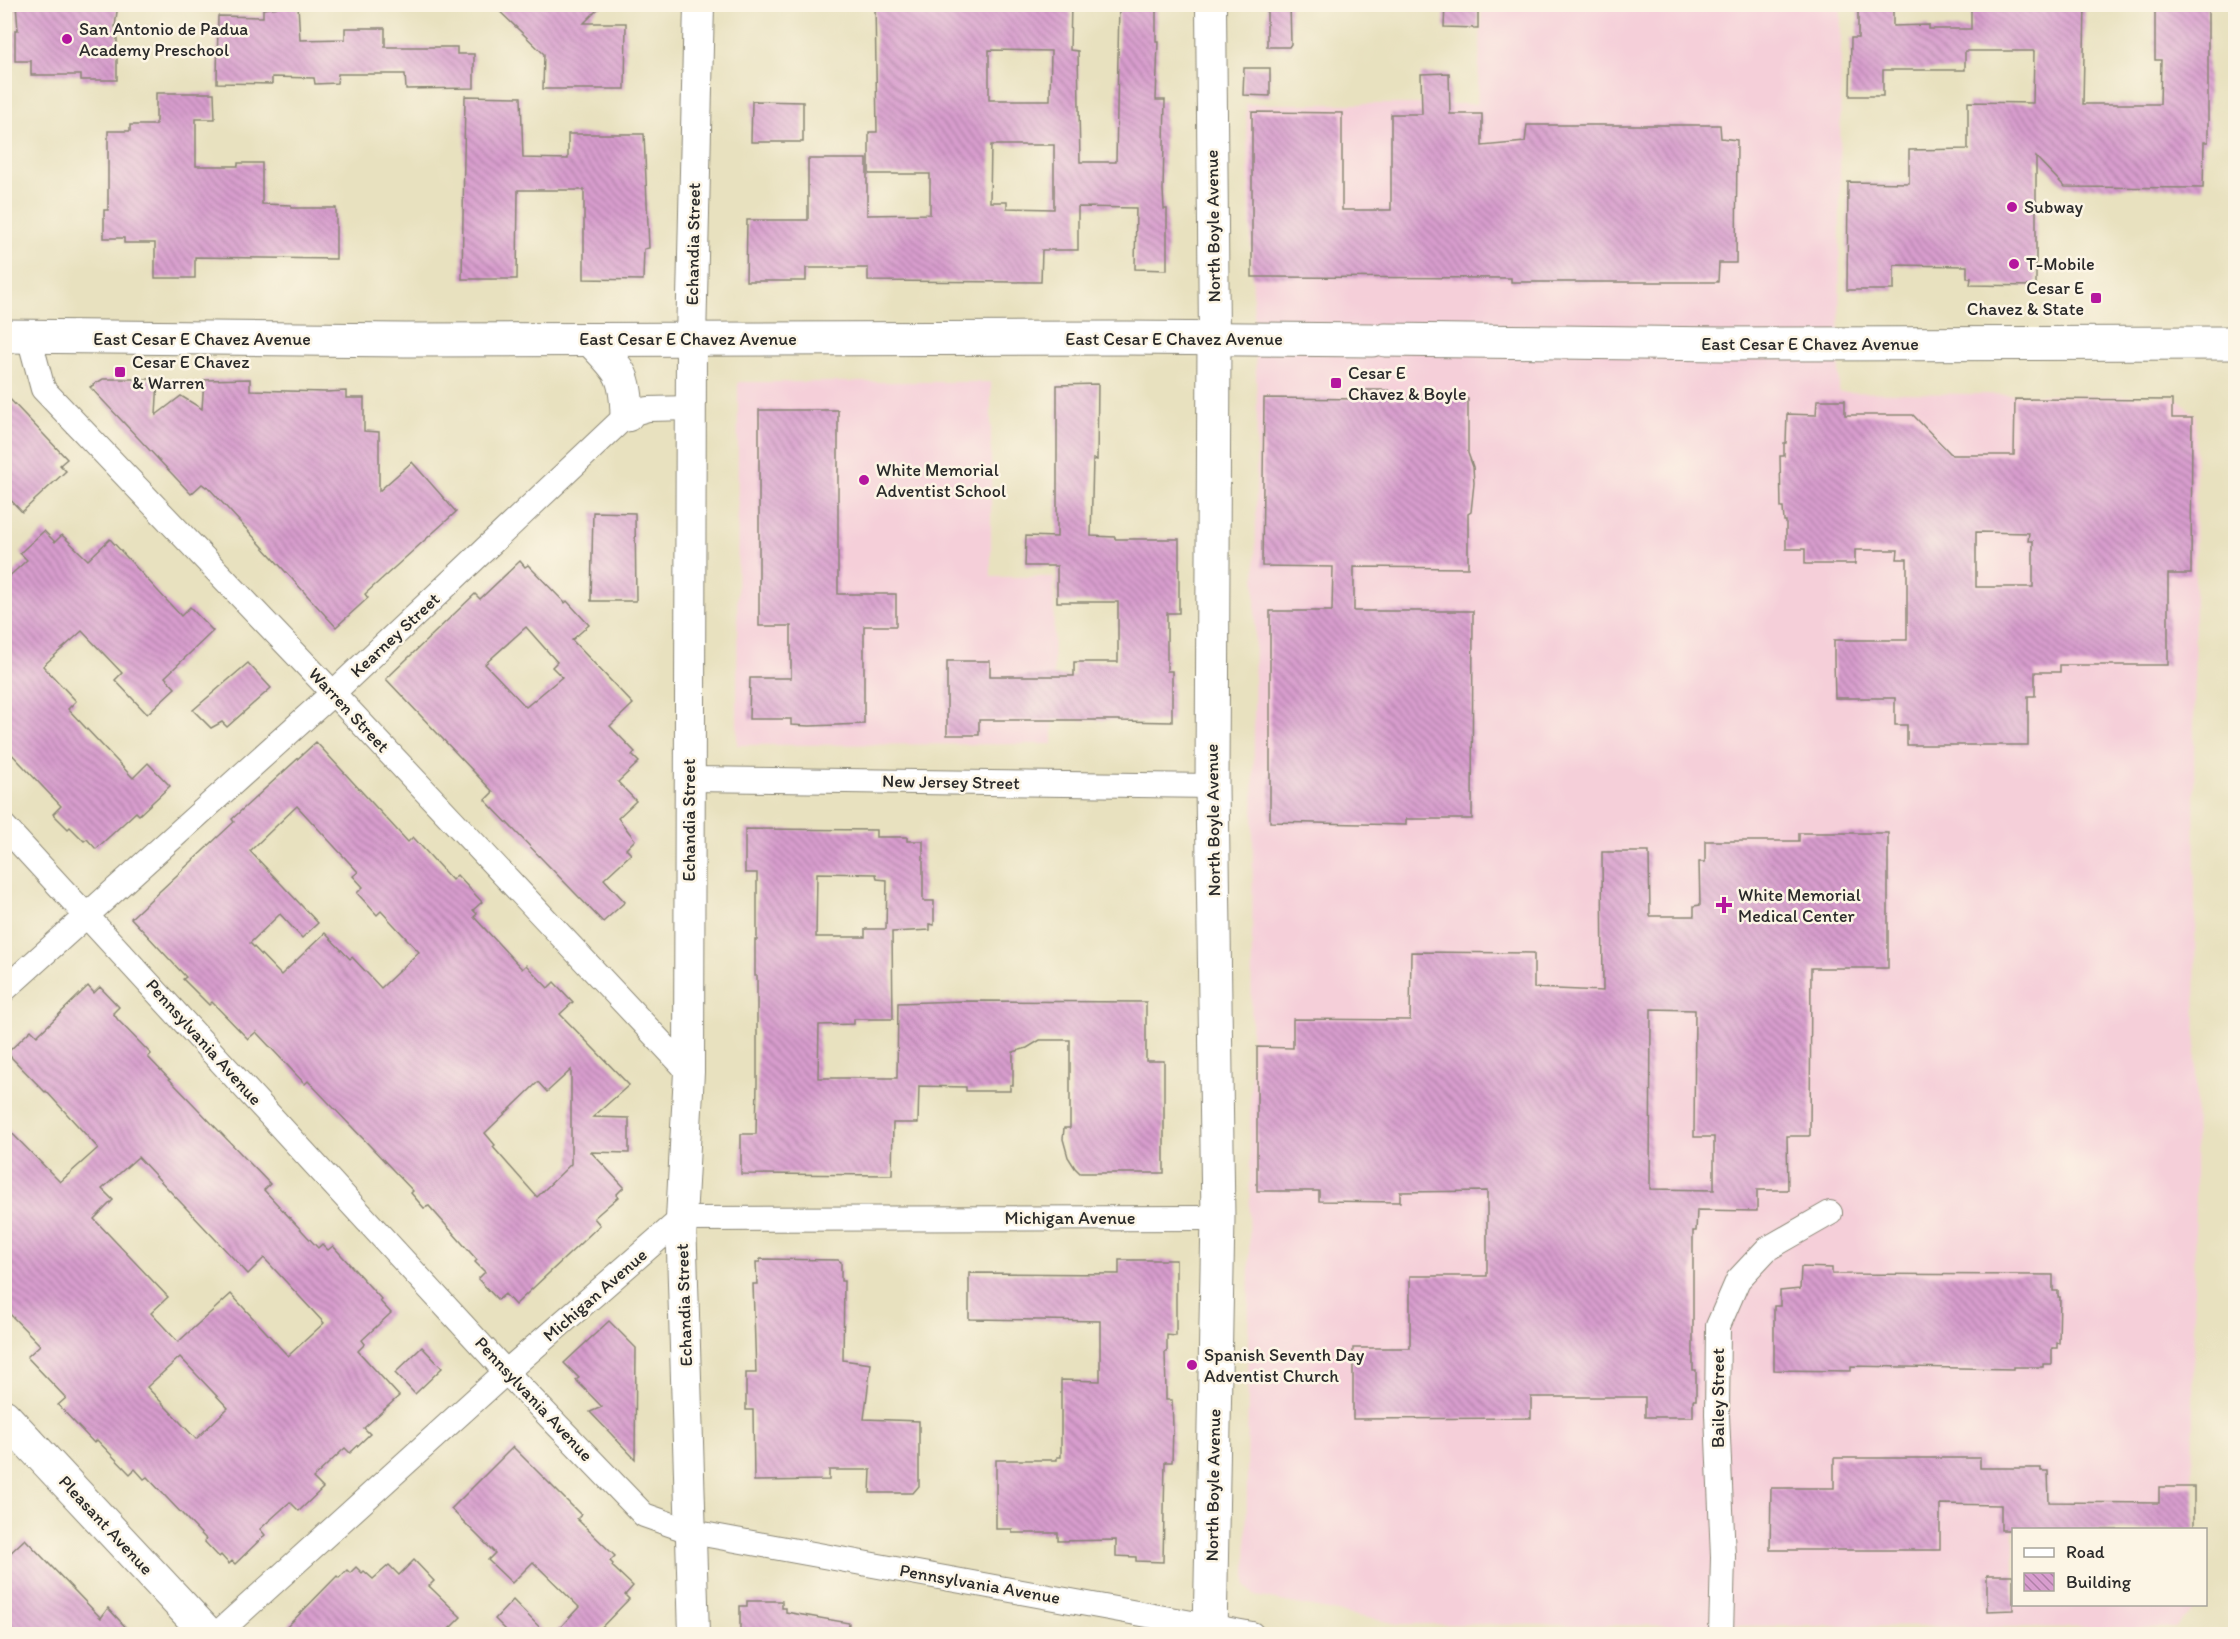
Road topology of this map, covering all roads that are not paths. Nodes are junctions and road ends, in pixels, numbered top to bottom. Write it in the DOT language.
graph roads {
  1 [pos="699,4"];
  2 [pos="1211,4"];
  3 [pos="17,337"];
  4 [pos="1215,338"];
  5 [pos="591,340"];
  6 [pos="691,340"];
  7 [pos="2235,343"];
  8 [pos="691,408"];
  9 [pos="627,415"];
  10 [pos="333,693"];
  11 [pos="690,778"];
  12 [pos="1212,786"];
  13 [pos="4,826"];
  14 [pos="87,914"];
  15 [pos="4,990"];
  16 [pos="689,1072"];
  17 [pos="1830,1213"];
  18 [pos="1218,1218"];
  19 [pos="681,1219"];
  20 [pos="506,1372"];
  21 [pos="4,1416"];
  22 [pos="692,1532"];
  23 [pos="1722,1624"];
  24 [pos="1210,1631"];
  25 [pos="208,1635"];
  26 [pos="217,1635"];
  27 [pos="694,1635"];
  28 [pos="1252,1635"];
  1 -- 6 [label="street, Echandia Street"];
  2 -- 4 [label="street, North Boyle Avenue"];
  3 -- 5 [label="main road, East Cesar E Chavez Avenue"];
  3 -- 10 [label="street, Warren Street"];
  4 -- 6 [label="main road, East Cesar E Chavez Avenue"];
  4 -- 7 [label="main road, East Cesar E Chavez Avenue"];
  4 -- 12 [label="main road, North Boyle Avenue"];
  5 -- 6 [label="main road, East Cesar E Chavez Avenue"];
  5 -- 9 [label="main road"];
  6 -- 8 [label="street, Echandia Street"];
  8 -- 9 [label="street"];
  8 -- 11 [label="street, Echandia Street"];
  9 -- 10 [label="street, Kearney Street"];
  10 -- 14 [label="street, Kearney Street"];
  10 -- 16 [label="street, Warren Street"];
  11 -- 12 [label="street, New Jersey Street"];
  11 -- 16 [label="street, Echandia Street"];
  12 -- 18 [label="main road, North Boyle Avenue"];
  13 -- 14 [label="street, Pennsylvania Avenue"];
  14 -- 15 [label="street, Kearney Street"];
  14 -- 20 [label="street, Pennsylvania Avenue"];
  16 -- 19 [label="street, Echandia Street"];
  17 -- 23 [label="street, Bailey Street"];
  18 -- 19 [label="street, Michigan Avenue"];
  18 -- 24 [label="main road, North Boyle Avenue"];
  19 -- 20 [label="street, Michigan Avenue"];
  19 -- 22 [label="street, Echandia Street"];
  20 -- 22 [label="street, Pennsylvania Avenue"];
  20 -- 26 [label="street, Michigan Avenue"];
  21 -- 25 [label="main road, Pleasant Avenue"];
  22 -- 24 [label="street, Pennsylvania Avenue"];
  22 -- 27 [label="street, Echandia Street"];
  24 -- 28 [label="street, Pennsylvania Avenue"];
}
